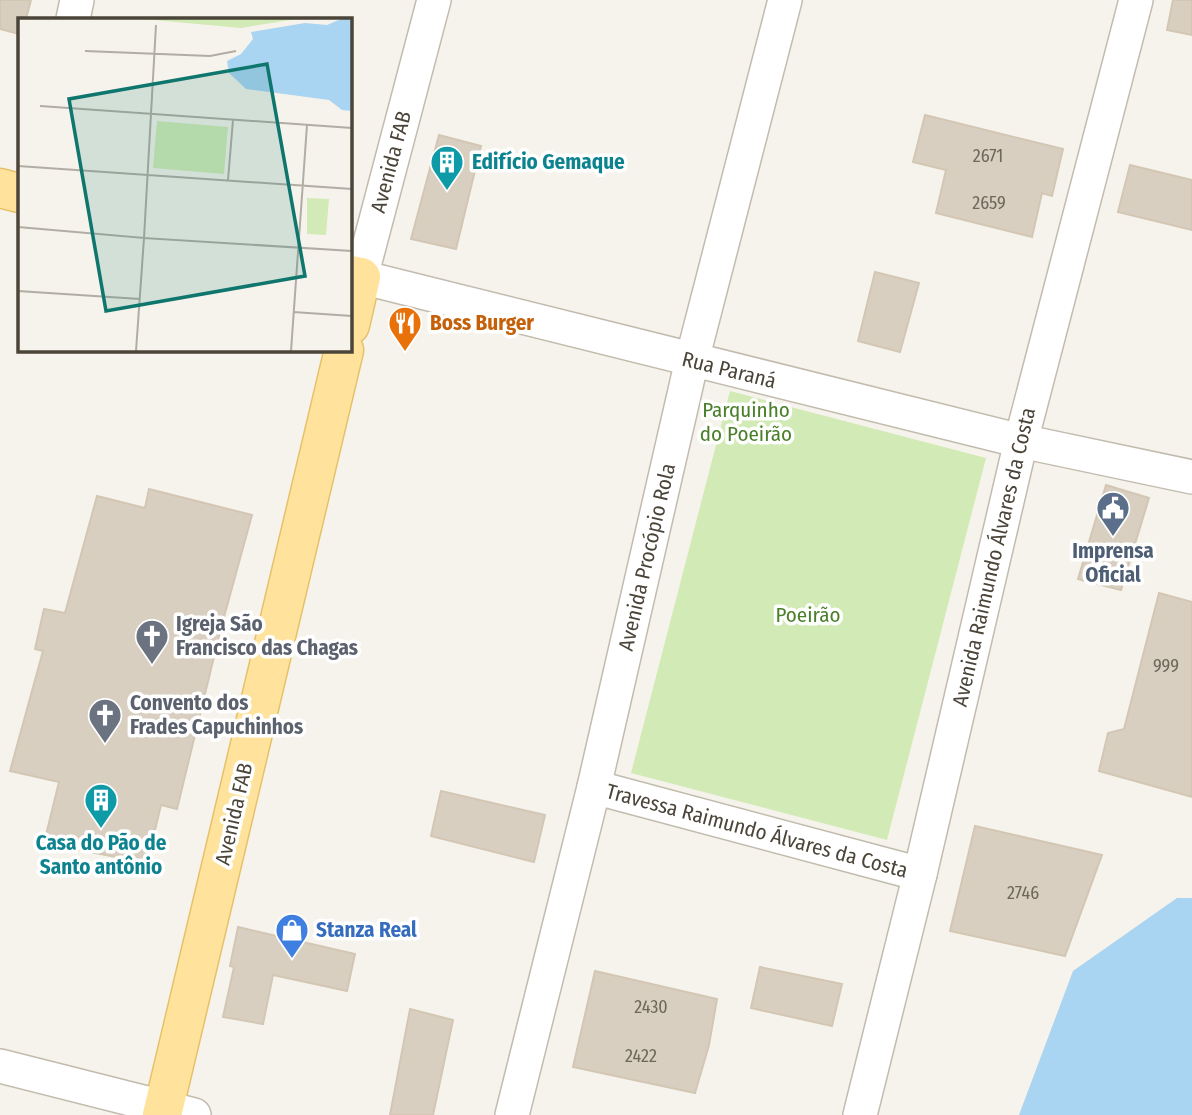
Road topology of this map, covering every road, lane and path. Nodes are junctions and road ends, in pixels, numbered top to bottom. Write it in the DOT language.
graph roads {
  1 [pos="77,0"];
  2 [pos="433,0"];
  3 [pos="785,0"];
  4 [pos="1136,0"];
  5 [pos="72,18"];
  6 [pos="0,188"];
  7 [pos="18,193"];
  8 [pos="356,276"];
  9 [pos="352,309"];
  10 [pos="344,352"];
  11 [pos="692,360"];
  12 [pos="1021,441"];
  13 [pos="1192,477"];
  14 [pos="594,787"];
  15 [pos="920,874"];
  16 [pos="0,1066"];
  17 [pos="173,1112"];
  18 [pos="512,1115"];
  19 [pos="860,1115"];
  1 -- 5 [label="street"];
  2 -- 8 [label="street, Avenida FAB"];
  3 -- 11 [label="street, Avenida Procópio Rola"];
  4 -- 12 [label="street, Avenida Raimundo Álvares da Costa"];
  6 -- 7 [label="main road"];
  8 -- 9 [label="main road, Avenida FAB"];
  8 -- 11 [label="street, Rua Paraná"];
  10 -- 17 [label="main road, Avenida FAB"];
  11 -- 12 [label="street, Rua Paraná"];
  11 -- 14 [label="street, Avenida Procópio Rola"];
  12 -- 13 [label="street, Rua Paraná"];
  12 -- 15 [label="street, Avenida Raimundo Álvares da Costa"];
  14 -- 15 [label="street, Travessa Raimundo Álvares da Costa"];
  14 -- 18 [label="street, Avenida Procópio Rola"];
  15 -- 19 [label="street, Avenida Raimundo Álvares da Costa"];
  16 -- 17 [label="street"];
}
